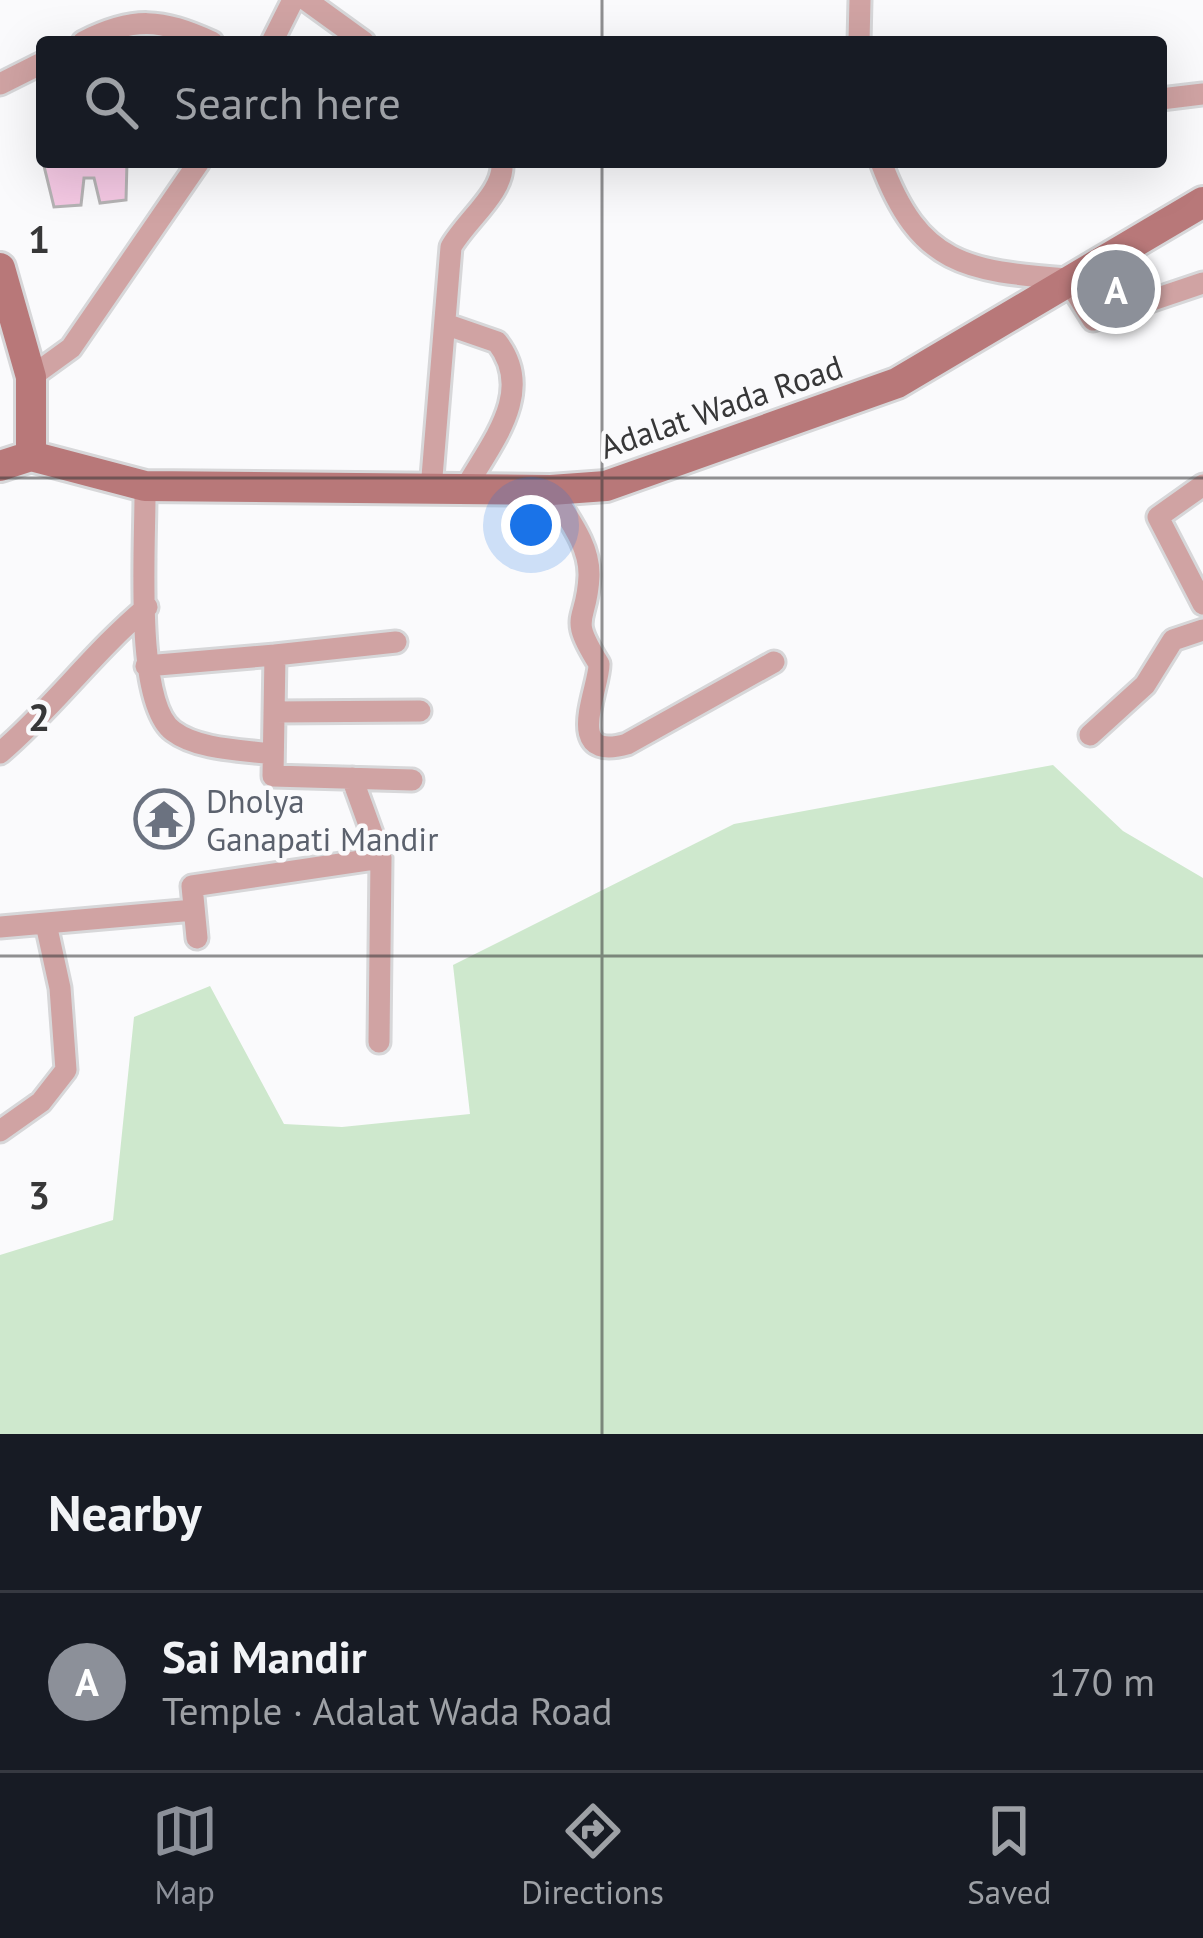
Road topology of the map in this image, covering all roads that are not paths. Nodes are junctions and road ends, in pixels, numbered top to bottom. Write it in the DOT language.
graph roads {
  1 [pos="292,0"];
  2 [pos="306,0"];
  3 [pos="860,0"];
  4 [pos="95,36"];
  5 [pos="199,36"];
  6 [pos="275,36"];
  7 [pos="356,36"];
  8 [pos="859,36"];
  9 [pos="36,66"];
  10 [pos="0,84"];
  11 [pos="1203,94"];
  12 [pos="1167,98"];
  13 [pos="195,168"];
  14 [pos="501,168"];
  15 [pos="884,168"];
  16 [pos="1203,202"];
  17 [pos="0,268"];
  18 [pos="1067,279"];
  19 [pos="1203,283"];
  20 [pos="445,324"];
  21 [pos="31,377"];
  22 [pos="31,456"];
  23 [pos="0,466"];
  24 [pos="1203,485"];
  25 [pos="145,486"];
  26 [pos="431,489"];
  27 [pos="469,489"];
  28 [pos="539,490"];
  29 [pos="1203,604"];
  30 [pos="147,607"];
  31 [pos="1203,630"];
  32 [pos="397,642"];
  33 [pos="274,655"];
  34 [pos="774,662"];
  35 [pos="146,666"];
  36 [pos="420,711"];
  37 [pos="274,712"];
  38 [pos="1090,735"];
  39 [pos="0,753"];
  40 [pos="273,754"];
  41 [pos="352,778"];
  42 [pos="412,781"];
  43 [pos="382,858"];
  44 [pos="194,910"];
  45 [pos="46,924"];
  46 [pos="0,927"];
  47 [pos="197,938"];
  48 [pos="379,1042"];
  49 [pos="10,1115"];
  50 [pos="0,1131"];
  1 -- 6 [label="street"];
  2 -- 7 [label="street"];
  3 -- 8 [label="street"];
  4 -- 5 [label="street"];
  9 -- 10 [label="street"];
  11 -- 12 [label="street"];
  13 -- 21 [label="street"];
  14 -- 20 [label="street"];
  15 -- 18 [label="street"];
  16 -- 18 [label="main road, Adalat Wada Road"];
  17 -- 21 [label="main road"];
  18 -- 19 [label="street"];
  18 -- 28 [label="main road, Adalat Wada Road"];
  20 -- 26 [label="street"];
  20 -- 27 [label="street"];
  21 -- 22 [label="main road"];
  22 -- 23 [label="main road"];
  22 -- 25 [label="main road, Adalat Wada Road"];
  24 -- 29 [label="street"];
  25 -- 26 [label="main road, Adalat Wada Road"];
  25 -- 30 [label="street"];
  26 -- 27 [label="main road, Adalat Wada Road"];
  27 -- 28 [label="main road, Adalat Wada Road"];
  28 -- 34 [label="street"];
  30 -- 35 [label="street"];
  30 -- 39 [label="street"];
  31 -- 38 [label="street"];
  32 -- 33 [label="street"];
  33 -- 35 [label="street"];
  33 -- 37 [label="street"];
  35 -- 40 [label="street"];
  36 -- 37 [label="street"];
  37 -- 40 [label="street"];
  40 -- 41 [label="street"];
  41 -- 42 [label="street"];
  41 -- 43 [label="street"];
  43 -- 44 [label="street"];
  43 -- 48 [label="street"];
  44 -- 45 [label="street"];
  44 -- 47 [label="street"];
  45 -- 46 [label="street"];
  45 -- 49 [label="street"];
  49 -- 50 [label="street"];
}
